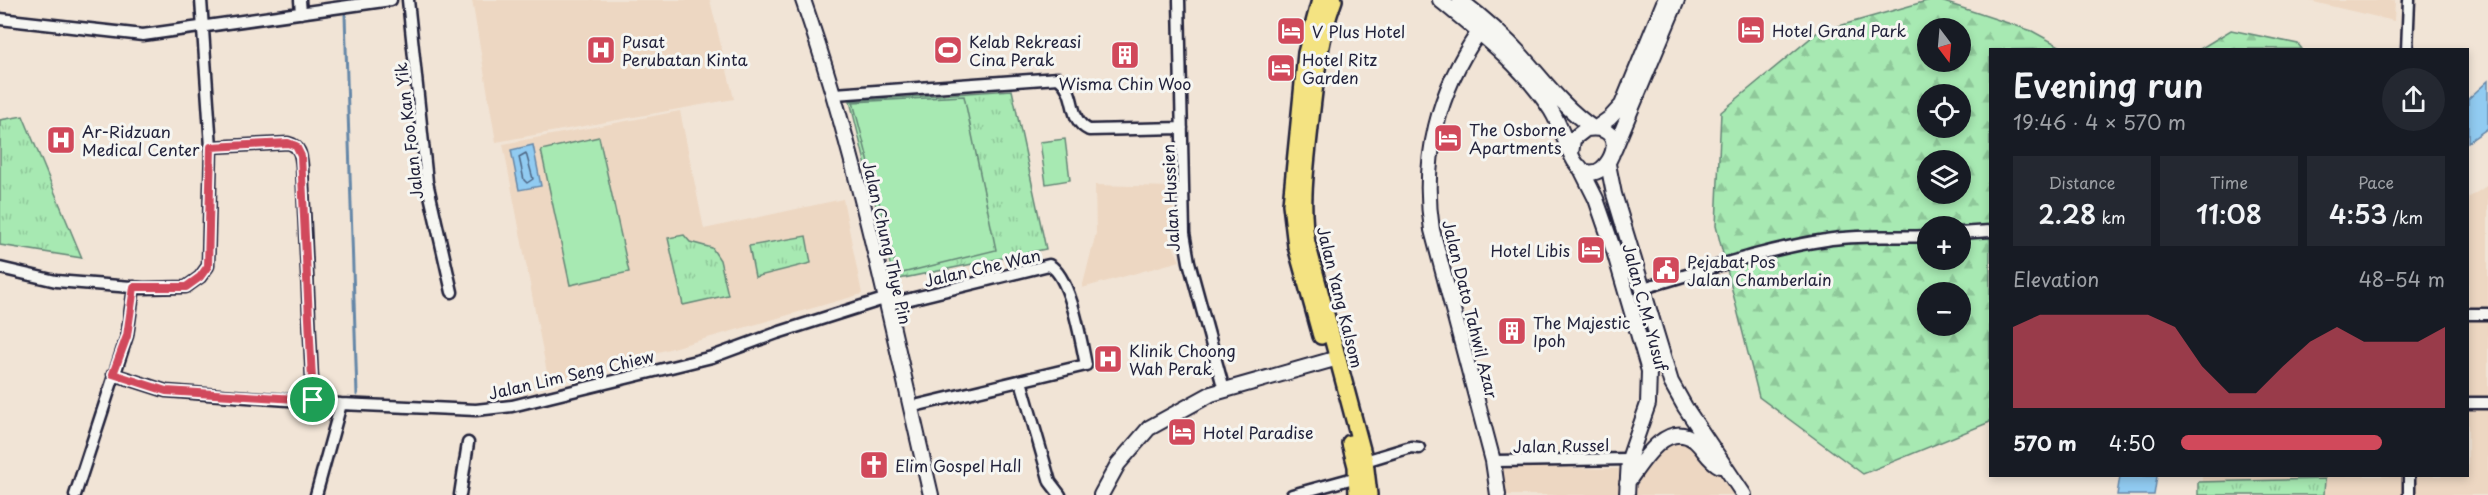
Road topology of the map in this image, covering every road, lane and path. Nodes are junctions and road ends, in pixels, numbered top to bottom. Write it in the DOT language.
graph roads {
  1 [pos="201,0"];
  2 [pos="300,0"];
  3 [pos="391,0"];
  4 [pos="408,0"];
  5 [pos="803,0"];
  6 [pos="1179,0"];
  7 [pos="1320,0"];
  8 [pos="1334,0"];
  9 [pos="1440,0"];
  10 [pos="1460,0"];
  11 [pos="1665,0"];
  12 [pos="1677,0"];
  13 [pos="2409,0"];
  14 [pos="301,13"];
  15 [pos="0,19"];
  16 [pos="202,27"];
  17 [pos="1479,32"];
  18 [pos="2407,48"];
  19 [pos="1642,70"];
  20 [pos="835,94"];
  21 [pos="1182,128"];
  22 [pos="1595,128"];
  23 [pos="211,147"];
  24 [pos="1614,150"];
  25 [pos="1571,154"];
  26 [pos="1301,162"];
  27 [pos="1608,164"];
  28 [pos="1580,167"];
  29 [pos="1989,231"];
  30 [pos="1971,232"];
  31 [pos="1917,236"];
  32 [pos="0,268"];
  33 [pos="134,287"];
  34 [pos="1643,288"];
  35 [pos="452,292"];
  36 [pos="885,302"];
  37 [pos="2469,314"];
  38 [pos="2488,314"];
  39 [pos="1333,360"];
  40 [pos="113,374"];
  41 [pos="1022,381"];
  42 [pos="1224,390"];
  43 [pos="313,400"];
  44 [pos="2469,403"];
  45 [pos="2488,403"];
  46 [pos="341,404"];
  47 [pos="910,408"];
  48 [pos="468,443"];
  49 [pos="1419,448"];
  50 [pos="1629,459"];
  51 [pos="1493,461"];
  52 [pos="1725,469"];
  53 [pos="1363,471"];
  54 [pos="2409,477"];
  55 [pos="1627,489"];
  56 [pos="75,495"];
  57 [pos="316,495"];
  58 [pos="460,495"];
  59 [pos="931,495"];
  60 [pos="1060,495"];
  61 [pos="1101,495"];
  62 [pos="1292,495"];
  63 [pos="1357,495"];
  64 [pos="1369,495"];
  65 [pos="1498,495"];
  66 [pos="1743,495"];
  67 [pos="2409,495"];
  1 -- 16 [label="street"];
  2 -- 14 [label="street"];
  3 -- 14 [label="street"];
  4 -- 35 [label="street, Jalan Foo Kan Yik"];
  5 -- 20 [label="main road, Jalan Chung Thye Pin"];
  6 -- 21 [label="street, Jalan Hussien"];
  7 -- 26 [label="main road, Jalan Yang Kalsom"];
  8 -- 26 [label="main road, Jalan Yang Kalsom"];
  9 -- 17 [label="main road"];
  10 -- 22 [label="main road"];
  11 -- 19 [label="main road"];
  12 -- 19 [label="main road"];
  13 -- 18 [label="street"];
  14 -- 16 [label="street"];
  15 -- 16 [label="street"];
  16 -- 23 [label="street"];
  17 -- 25 [label="main road"];
  17 -- 51 [label="main road, Jalan Dato Tahwil Azar"];
  19 -- 22 [label="main road"];
  19 -- 24 [label="main road"];
  20 -- 21 [label="street"];
  20 -- 36 [label="main road, Jalan Chung Thye Pin"];
  21 -- 42 [label="street, Jalan Hussien"];
  22 -- 24 [label="main road"];
  22 -- 25 [label="main road"];
  23 -- 33 [label="street"];
  23 -- 43 [label="street"];
  24 -- 27 [label="main road"];
  25 -- 28 [label="main road"];
  26 -- 39 [label="main road, Jalan Yang Kalsom"];
  27 -- 28 [label="main road"];
  27 -- 34 [label="main road, Jalan C.M. Yusuf"];
  28 -- 50 [label="main road, Jalan C.M. Yusuf"];
  29 -- 30 [label="street"];
  31 -- 34 [label="street"];
  32 -- 33 [label="street"];
  33 -- 40 [label="street"];
  34 -- 52 [label="main road, Jalan C.M. Yusuf"];
  36 -- 41 [label="street, Jalan Che Wan"];
  36 -- 46 [label="street, Jalan Lim Seng Chiew"];
  36 -- 47 [label="main road, Jalan Chung Thye Pin"];
  37 -- 38 [label="street"];
  39 -- 42 [label="main road"];
  39 -- 53 [label="main road, Jalan Yang Kalsom"];
  40 -- 43 [label="street, Jalan Lim Seng Chiew"];
  40 -- 56 [label="street"];
  41 -- 47 [label="street"];
  41 -- 60 [label="street"];
  42 -- 61 [label="main road"];
  43 -- 46 [label="street, Jalan Lim Seng Chiew"];
  44 -- 45 [label="street"];
  46 -- 57 [label="street"];
  47 -- 59 [label="main road, Jalan Chung Thye Pin"];
  48 -- 58 [label="street"];
  49 -- 53 [label="street"];
  50 -- 51 [label="street, Jalan Russel"];
  50 -- 55 [label="main road, Jalan C.M. Yusuf"];
  51 -- 65 [label="main road, Jalan Dato Tahwil Azar"];
  52 -- 55 [label="main road"];
  52 -- 66 [label="main road"];
  53 -- 62 [label="street"];
  53 -- 63 [label="main road, Jalan Yang Kalsom"];
  53 -- 64 [label="main road, Jalan Yang Kalsom"];
  54 -- 67 [label="street"];
}
